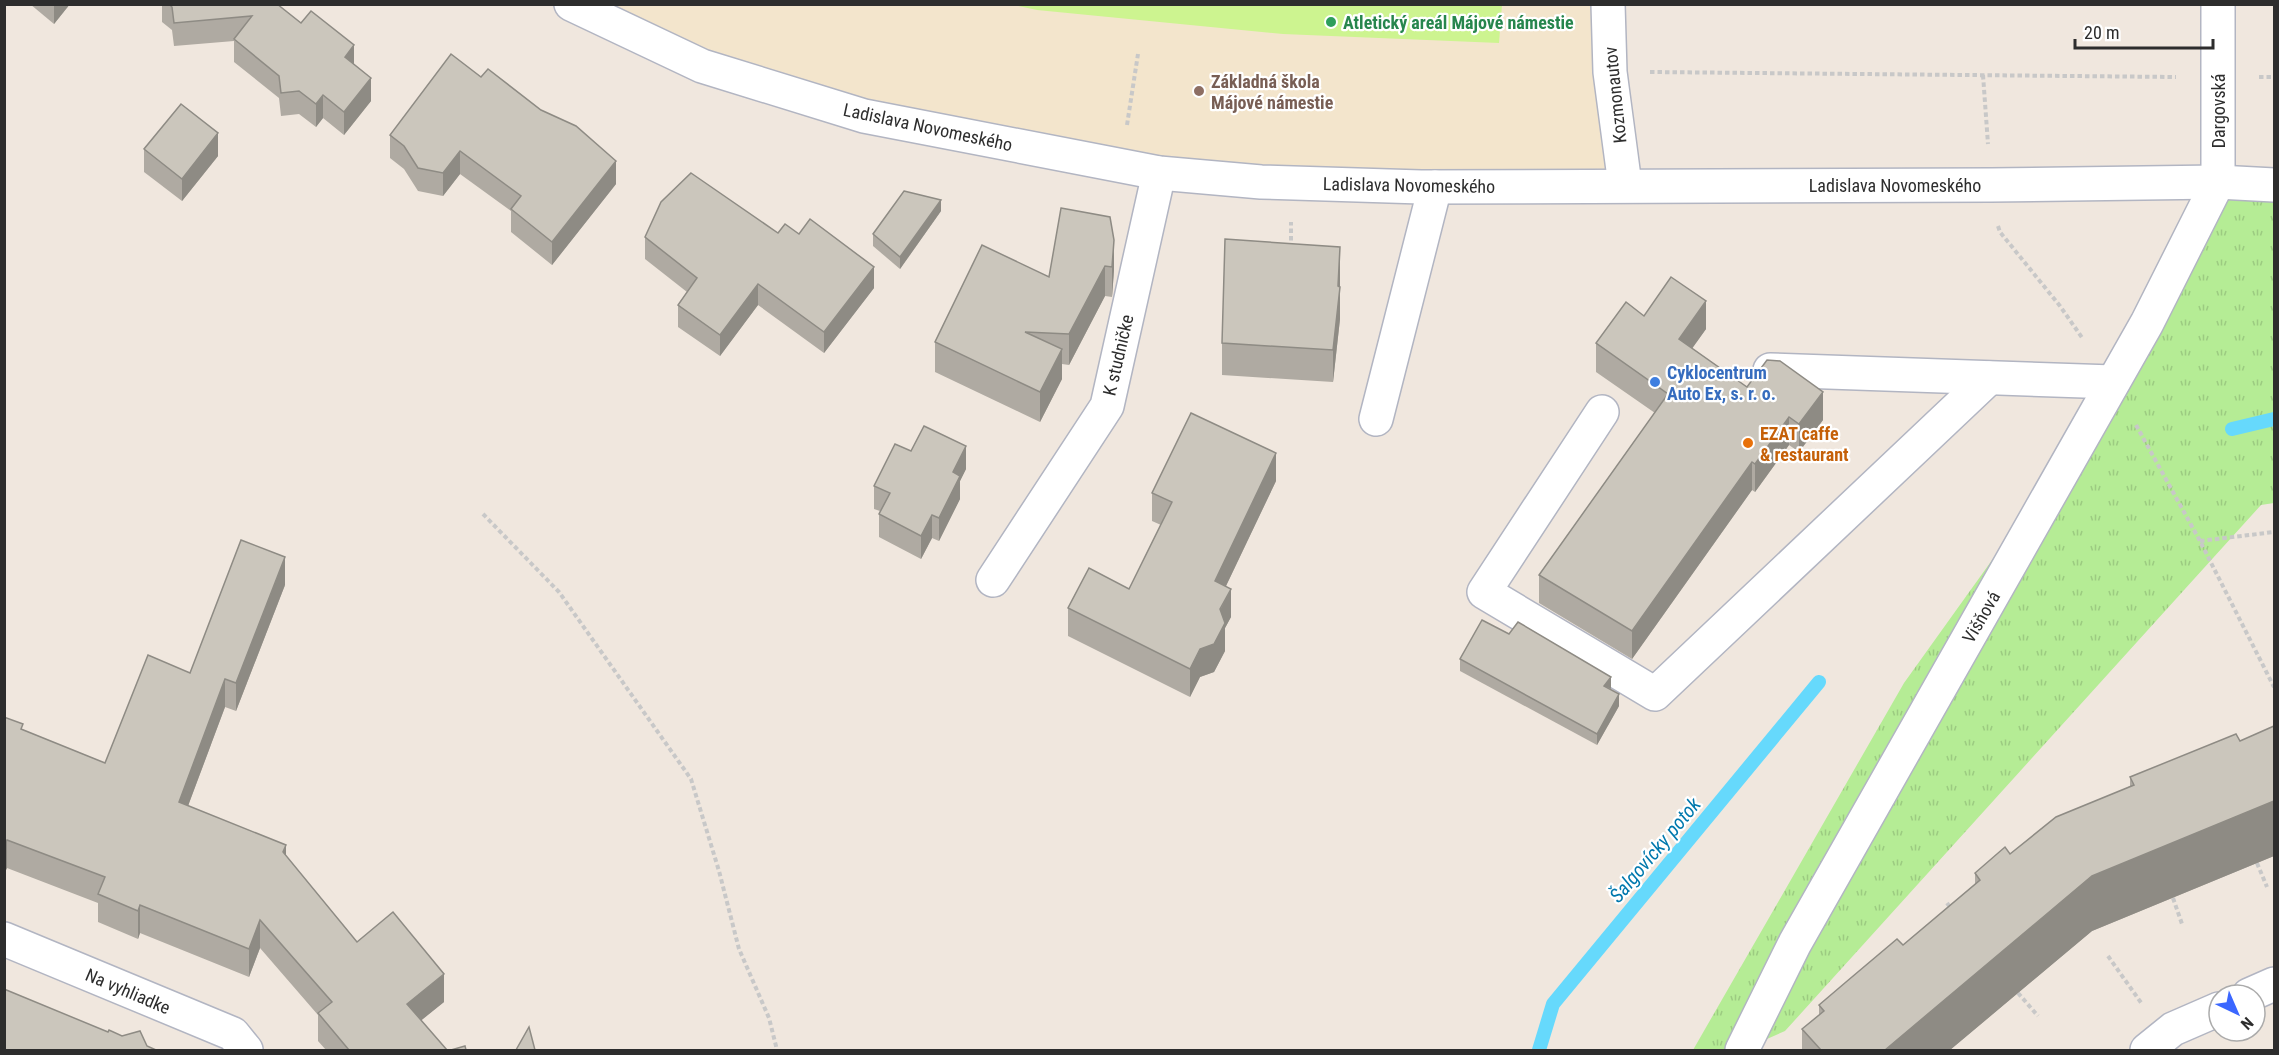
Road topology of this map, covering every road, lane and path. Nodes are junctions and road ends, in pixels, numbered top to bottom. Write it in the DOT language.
graph roads {
  1 [pos="571,4"];
  2 [pos="1608,4"];
  3 [pos="2218,4"];
  4 [pos="1610,72"];
  5 [pos="2218,77"];
  6 [pos="2274,77"];
  7 [pos="1159,173"];
  8 [pos="2218,182"];
  9 [pos="1293,183"];
  10 [pos="1625,185"];
  11 [pos="2274,185"];
  12 [pos="1435,187"];
  13 [pos="1290,252"];
  14 [pos="1770,370"];
  15 [pos="1989,378"];
  16 [pos="2113,382"];
  17 [pos="1602,412"];
  18 [pos="1376,419"];
  19 [pos="483,514"];
  20 [pos="2274,532"];
  21 [pos="2200,541"];
  22 [pos="993,580"];
  23 [pos="2257,863"];
  24 [pos="2267,887"];
  25 [pos="2173,898"];
  26 [pos="1947,903"];
  27 [pos="1954,912"];
  28 [pos="2182,924"];
  29 [pos="4,939"];
  30 [pos="2108,956"];
  31 [pos="2018,993"];
  32 [pos="2148,1012"];
  33 [pos="2207,1014"];
  34 [pos="2038,1016"];
  35 [pos="246,1050"];
  36 [pos="777,1050"];
  37 [pos="1742,1050"];
  38 [pos="2147,1050"];
  1 -- 7 [label="street, Ladislava Novomeského"];
  2 -- 4 [label="street, Kozmonautov"];
  3 -- 5 [label="street, Dargovská"];
  4 -- 5 [label="path"];
  4 -- 10 [label="street, Kozmonautov"];
  5 -- 6 [label="path"];
  5 -- 8 [label="street, Dargovská"];
  7 -- 9 [label="street, Ladislava Novomeského"];
  7 -- 22 [label="street, K studničke"];
  8 -- 10 [label="street, Ladislava Novomeského"];
  8 -- 11 [label="street, Ladislava Novomeského"];
  8 -- 16 [label="street, Višňová"];
  9 -- 12 [label="street, Ladislava Novomeského"];
  9 -- 13 [label="path"];
  10 -- 12 [label="street, Ladislava Novomeského"];
  12 -- 18 [label="street"];
  14 -- 15 [label="street"];
  15 -- 16 [label="street"];
  15 -- 17 [label="street"];
  16 -- 37 [label="street, Višňová"];
  19 -- 36 [label="path"];
  20 -- 21 [label="path"];
  23 -- 24 [label="path"];
  25 -- 28 [label="path"];
  26 -- 27 [label="path"];
  29 -- 35 [label="street, Na vyhliadke"];
  30 -- 32 [label="path"];
  31 -- 34 [label="path"];
  33 -- 38 [label="street"];
}
